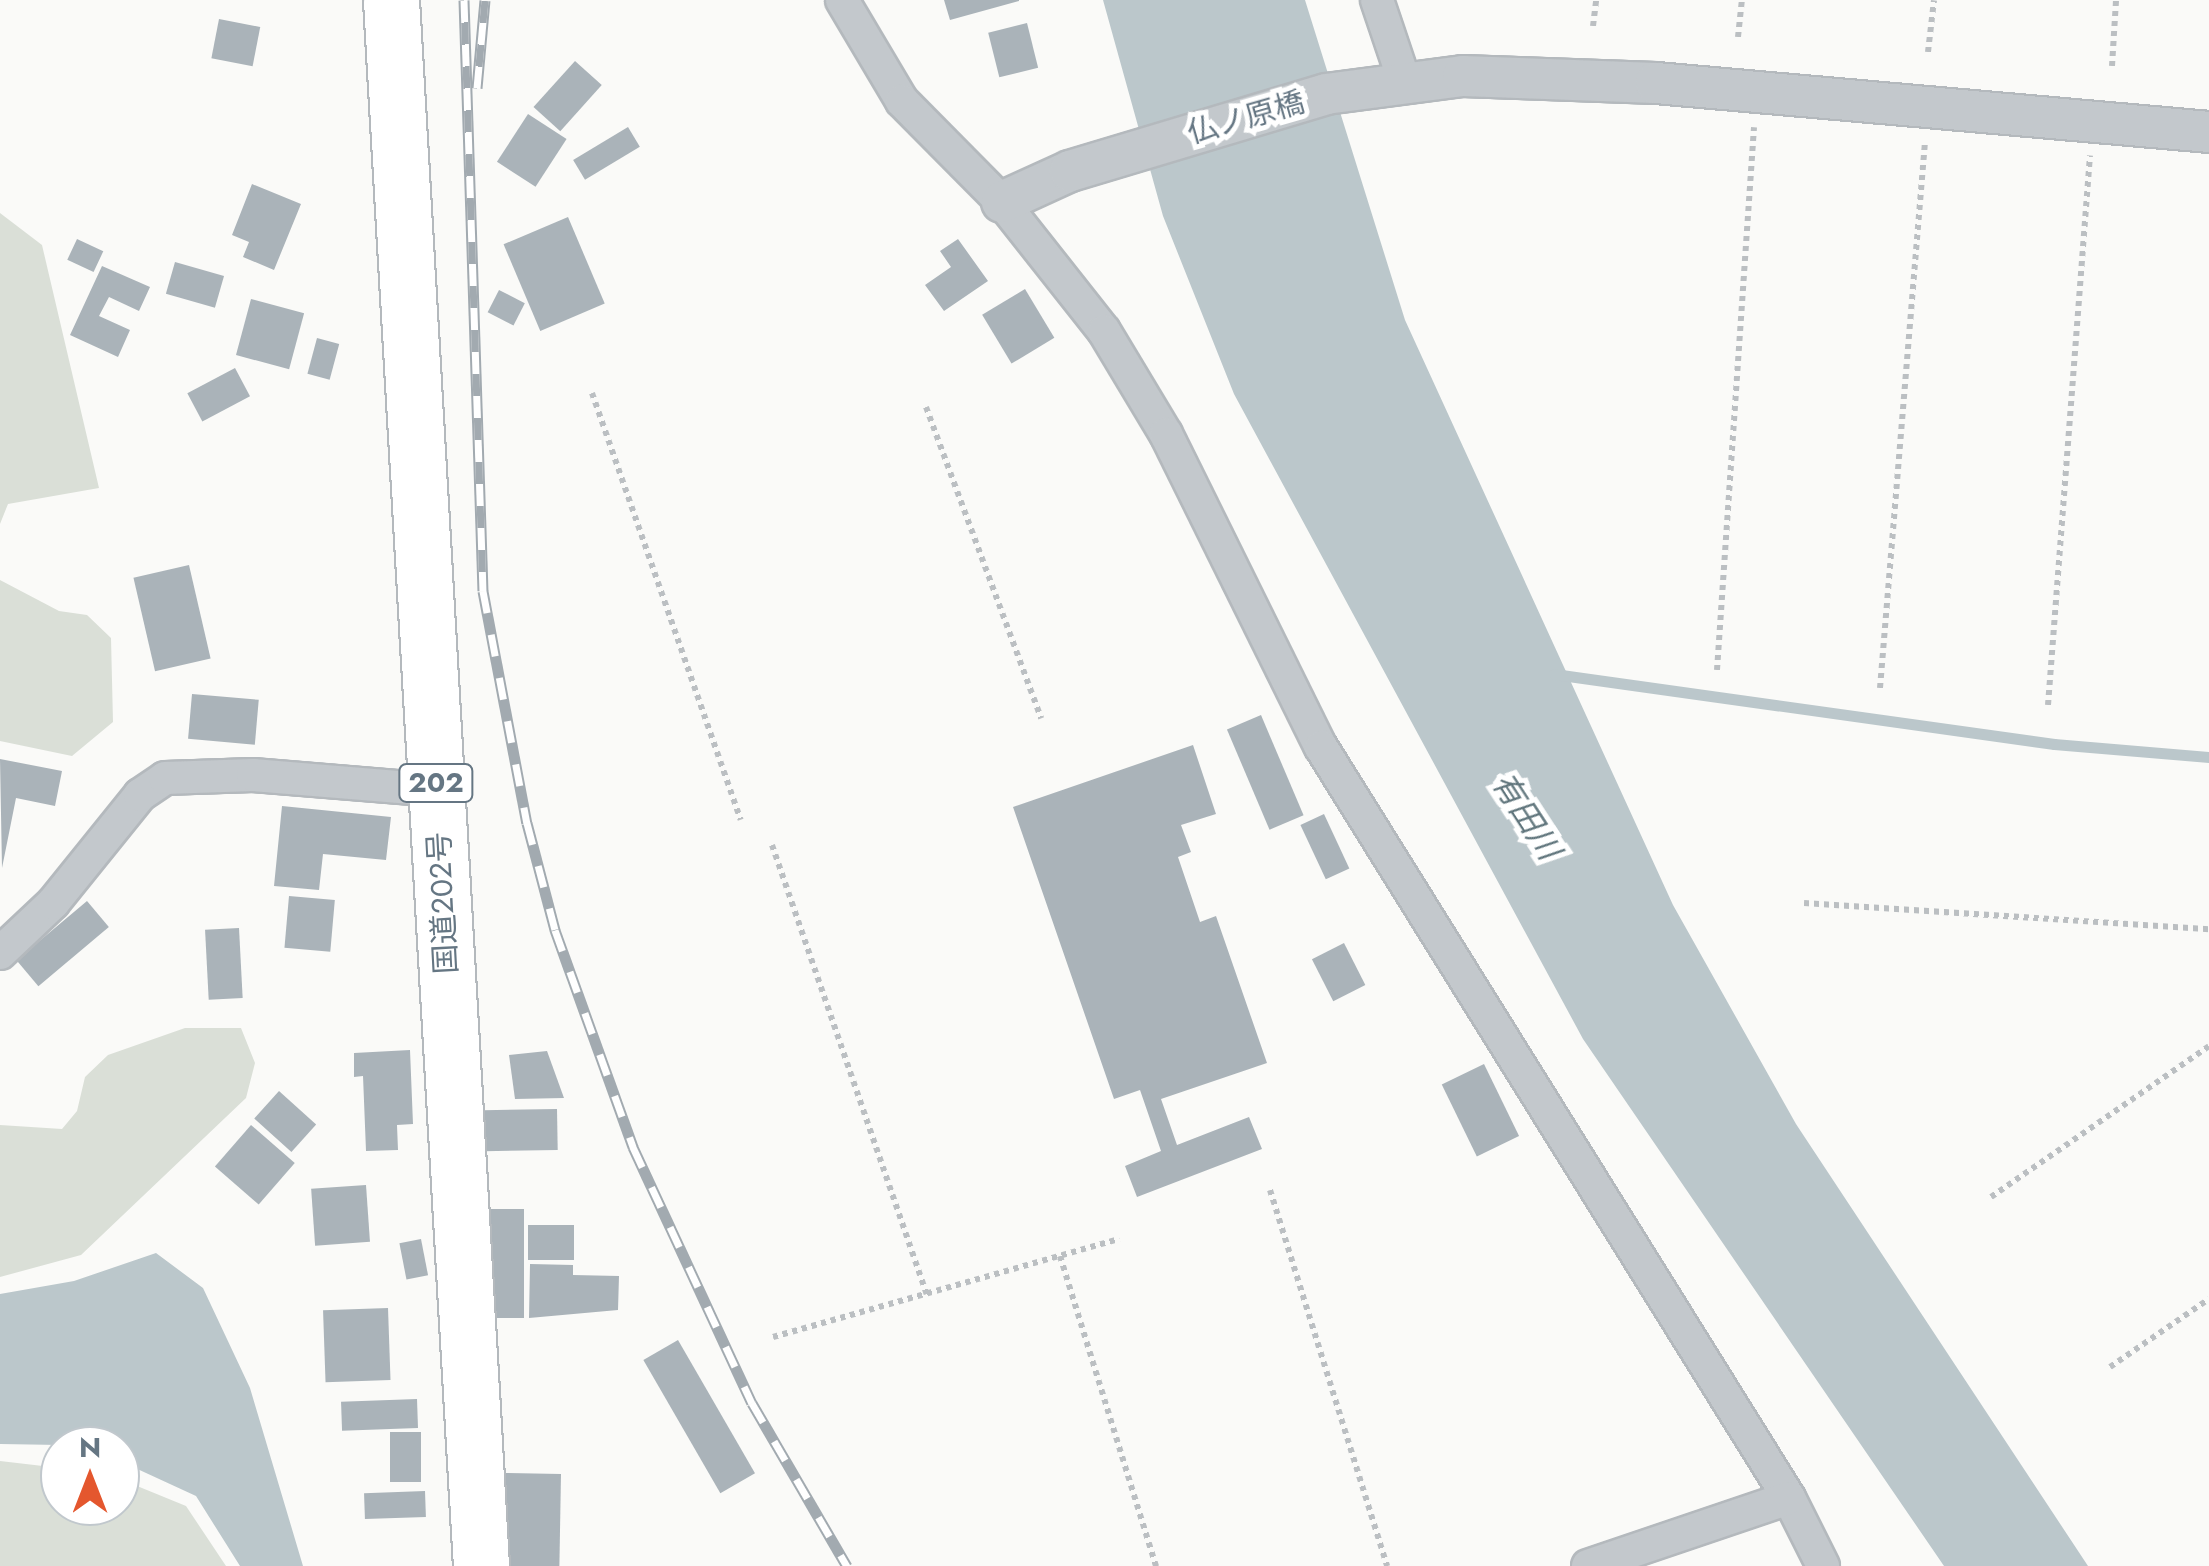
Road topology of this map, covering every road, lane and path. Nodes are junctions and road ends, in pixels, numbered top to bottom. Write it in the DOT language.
graph roads {
  1 [pos="391,0"];
  2 [pos="842,0"];
  3 [pos="1377,0"];
  4 [pos="1596,0"];
  5 [pos="1742,0"];
  6 [pos="1934,0"];
  7 [pos="2116,0"];
  8 [pos="1593,26"];
  9 [pos="1738,37"];
  10 [pos="1928,52"];
  11 [pos="2112,66"];
  12 [pos="1391,85"];
  13 [pos="1755,111"];
  14 [pos="1926,126"];
  15 [pos="2209,132"];
  16 [pos="2091,140"];
  17 [pos="1002,202"];
  18 [pos="592,393"];
  19 [pos="926,407"];
  20 [pos="1717,670"];
  21 [pos="1880,688"];
  22 [pos="2048,705"];
  23 [pos="1041,718"];
  24 [pos="436,790"];
  25 [pos="741,820"];
  26 [pos="772,845"];
  27 [pos="1804,903"];
  28 [pos="2209,928"];
  29 [pos="0,953"];
  30 [pos="2209,1046"];
  31 [pos="1270,1190"];
  32 [pos="1991,1198"];
  33 [pos="1119,1239"];
  34 [pos="1060,1256"];
  35 [pos="927,1294"];
  36 [pos="2209,1299"];
  37 [pos="773,1337"];
  38 [pos="2110,1367"];
  39 [pos="1789,1498"];
  40 [pos="481,1566"];
  41 [pos="1156,1566"];
  42 [pos="1388,1566"];
  43 [pos="1588,1566"];
  44 [pos="1822,1566"];
  1 -- 24 [label="highway, 国道202号 / 202"];
  2 -- 17 [label="street"];
  3 -- 12 [label="street"];
  4 -- 8 [label="path"];
  5 -- 9 [label="path"];
  6 -- 10 [label="path"];
  7 -- 11 [label="path"];
  12 -- 15 [label="street, 仏ノ原橋"];
  12 -- 17 [label="street, 仏ノ原橋"];
  13 -- 20 [label="path"];
  14 -- 21 [label="path"];
  16 -- 22 [label="path"];
  17 -- 39 [label="street"];
  18 -- 25 [label="path"];
  19 -- 23 [label="path"];
  24 -- 29 [label="street"];
  24 -- 40 [label="highway, 国道202号 / 202"];
  26 -- 35 [label="path"];
  27 -- 28 [label="path"];
  30 -- 32 [label="path"];
  31 -- 42 [label="path"];
  33 -- 34 [label="path"];
  34 -- 35 [label="path"];
  34 -- 41 [label="path"];
  35 -- 37 [label="path"];
  36 -- 38 [label="path"];
  39 -- 43 [label="street"];
  39 -- 44 [label="street"];
}
